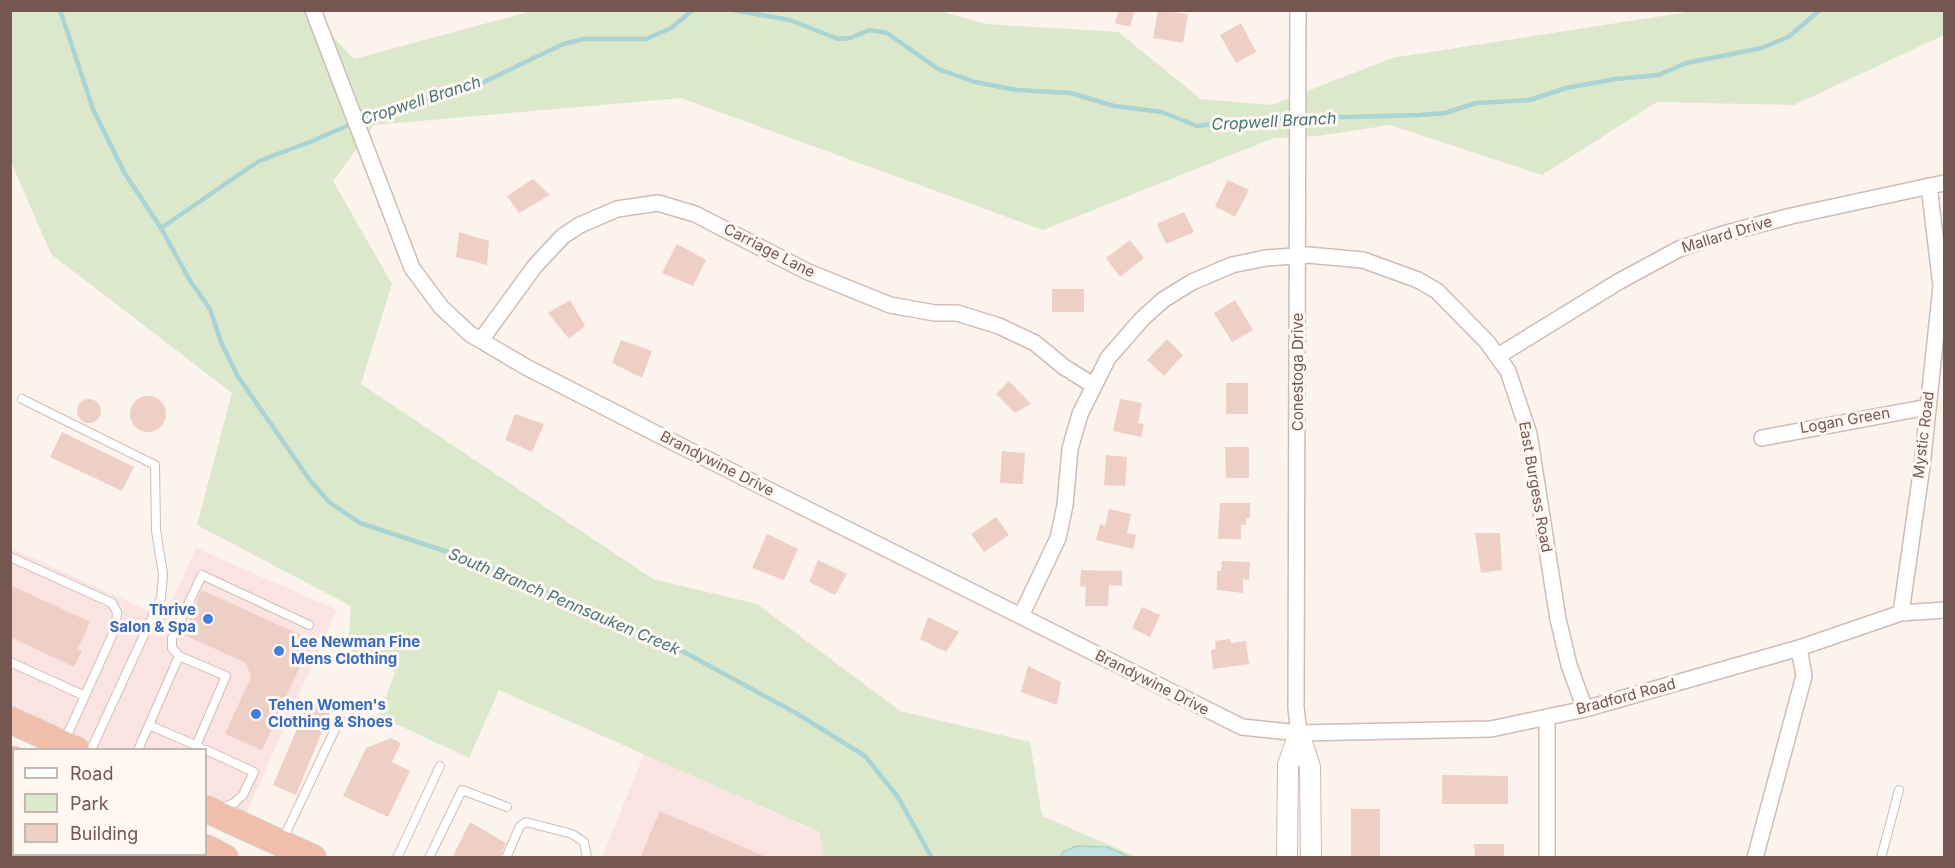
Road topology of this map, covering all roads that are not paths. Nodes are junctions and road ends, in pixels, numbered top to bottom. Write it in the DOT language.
graph roads {
  1 [pos="313,10"];
  2 [pos="1298,10"];
  3 [pos="1937,185"];
  4 [pos="1299,257"];
  5 [pos="481,340"];
  6 [pos="1498,356"];
  7 [pos="1093,385"];
  8 [pos="22,399"];
  9 [pos="1928,407"];
  10 [pos="1762,438"];
  11 [pos="10,557"];
  12 [pos="1944,610"];
  13 [pos="1901,613"];
  14 [pos="1021,616"];
  15 [pos="309,625"];
  16 [pos="1799,648"];
  17 [pos="179,656"];
  18 [pos="10,662"];
  19 [pos="85,696"];
  20 [pos="1585,709"];
  21 [pos="1547,717"];
  22 [pos="340,719"];
  23 [pos="10,720"];
  24 [pos="149,725"];
  25 [pos="1299,733"];
  26 [pos="69,747"];
  27 [pos="92,748"];
  28 [pos="139,748"];
  29 [pos="202,748"];
  30 [pos="207,750"];
  31 [pos="440,766"];
  32 [pos="1899,790"];
  33 [pos="507,807"];
  34 [pos="207,816"];
  35 [pos="273,839"];
  36 [pos="313,858"];
  37 [pos="398,858"];
  38 [pos="429,858"];
  39 [pos="506,858"];
  40 [pos="587,858"];
  41 [pos="1287,858"];
  42 [pos="1311,858"];
  43 [pos="1547,858"];
  44 [pos="1755,858"];
  45 [pos="1881,858"];
  1 -- 5 [label="street, Brandywine Drive"];
  2 -- 4 [label="street, Conestoga Drive"];
  3 -- 6 [label="street, Mallard Drive"];
  3 -- 9 [label="street, Mystic Road"];
  4 -- 6 [label="street, East Burgess Road"];
  4 -- 7 [label="street, East Burgess Road"];
  4 -- 25 [label="street, Conestoga Drive"];
  5 -- 7 [label="street, Carriage Lane"];
  5 -- 14 [label="street, Brandywine Drive"];
  6 -- 20 [label="street, East Burgess Road"];
  7 -- 14 [label="street, East Burgess Road"];
  8 -- 27 [label="lane"];
  9 -- 10 [label="street, Logan Green"];
  9 -- 13 [label="street, Mystic Road"];
  11 -- 19 [label="lane"];
  12 -- 13 [label="street, Bradford Road"];
  13 -- 16 [label="street, Bradford Road"];
  14 -- 25 [label="street, Brandywine Drive"];
  15 -- 17 [label="lane"];
  16 -- 20 [label="street, Bradford Road"];
  16 -- 44 [label="street"];
  17 -- 24 [label="lane"];
  17 -- 29 [label="lane"];
  18 -- 19 [label="lane"];
  19 -- 26 [label="lane"];
  20 -- 21 [label="street, Bradford Road"];
  21 -- 25 [label="street, Bradford Road"];
  21 -- 43 [label="street"];
  22 -- 35 [label="lane"];
  23 -- 26 [label="highway"];
  24 -- 28 [label="lane"];
  24 -- 29 [label="lane"];
  25 -- 41 [label="street, Conestoga Drive"];
  25 -- 42 [label="street, Conestoga Drive"];
  30 -- 34 [label="lane"];
  31 -- 37 [label="lane"];
  32 -- 45 [label="lane"];
  33 -- 38 [label="lane"];
  34 -- 35 [label="highway"];
  35 -- 36 [label="highway"];
  39 -- 40 [label="lane"];
}
